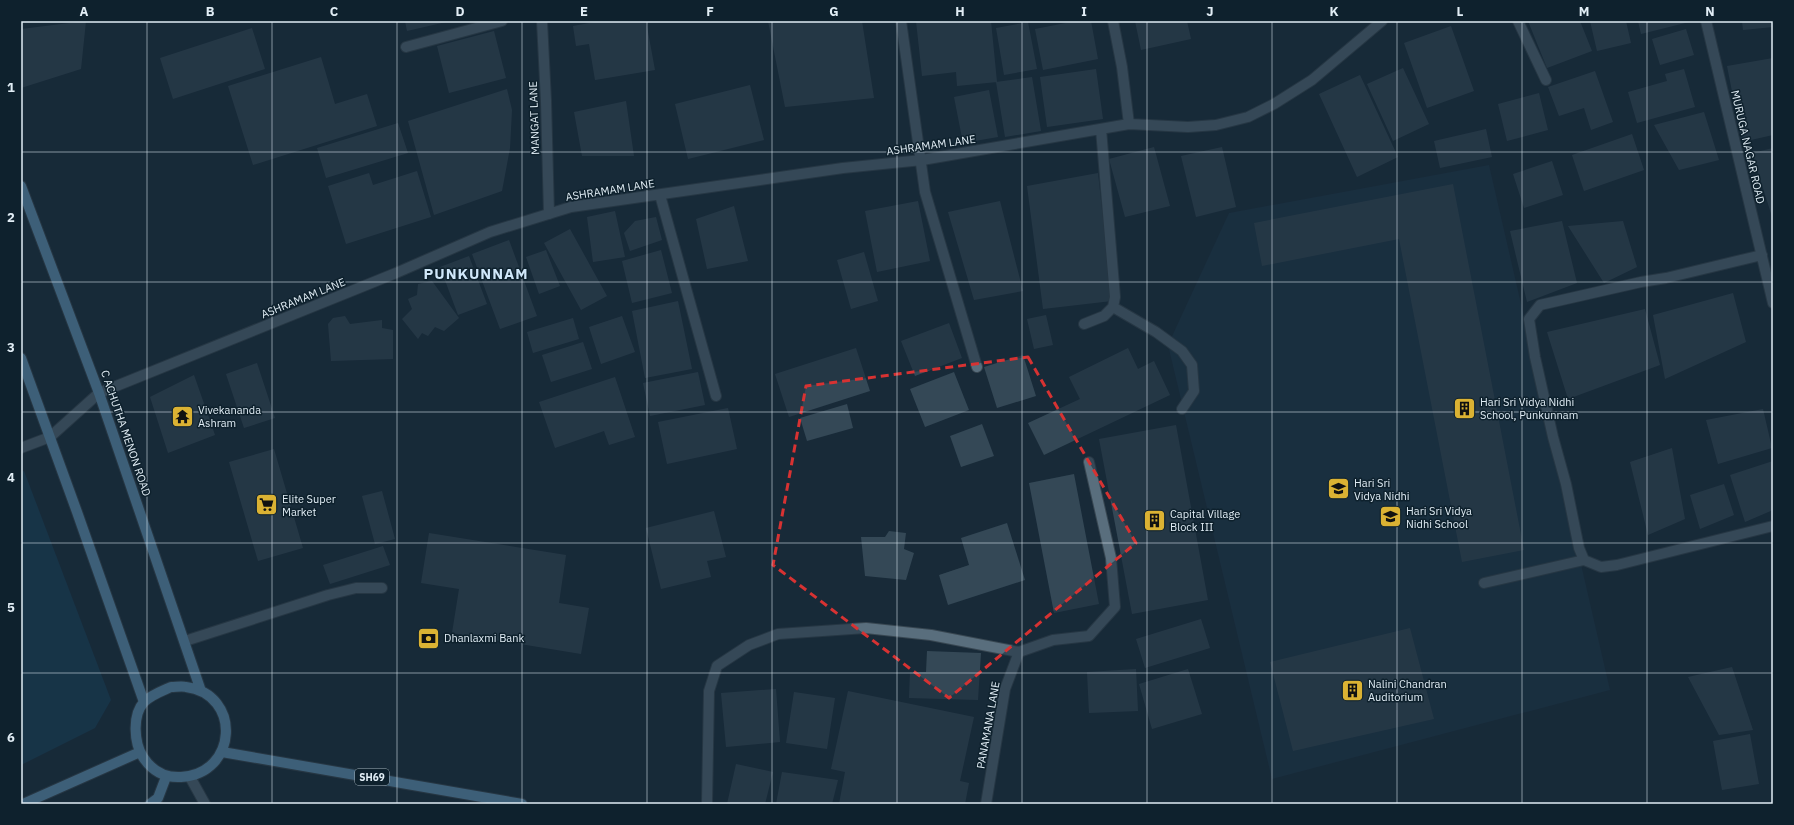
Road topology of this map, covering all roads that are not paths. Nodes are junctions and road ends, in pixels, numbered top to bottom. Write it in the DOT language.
graph roads {
  1 [pos="502,21"];
  2 [pos="542,21"];
  3 [pos="901,21"];
  4 [pos="1113,21"];
  5 [pos="1382,21"];
  6 [pos="1518,21"];
  7 [pos="1706,21"];
  8 [pos="406,47"];
  9 [pos="1546,80"];
  10 [pos="1129,124"];
  11 [pos="1101,129"];
  12 [pos="922,160"];
  13 [pos="21,186"];
  14 [pos="660,195"];
  15 [pos="548,214"];
  16 [pos="1762,255"];
  17 [pos="1773,303"];
  18 [pos="1114,308"];
  19 [pos="1084,324"];
  20 [pos="21,358"];
  21 [pos="977,367"];
  22 [pos="100,393"];
  23 [pos="716,396"];
  24 [pos="1182,409"];
  25 [pos="50,437"];
  26 [pos="21,448"];
  27 [pos="1089,462"];
  28 [pos="1773,526"];
  29 [pos="1584,560"];
  30 [pos="1484,583"];
  31 [pos="382,588"];
  32 [pos="185,641"];
  33 [pos="1019,652"];
  34 [pos="201,691"];
  35 [pos="144,702"];
  36 [pos="140,752"];
  37 [pos="222,752"];
  38 [pos="166,777"];
  39 [pos="190,777"];
  40 [pos="23,804"];
  41 [pos="150,804"];
  42 [pos="206,804"];
  43 [pos="522,804"];
  44 [pos="707,804"];
  45 [pos="986,804"];
  1 -- 8 [label="street"];
  2 -- 15 [label="street, MANGAT LANE"];
  3 -- 12 [label="street"];
  4 -- 10 [label="street"];
  5 -- 10 [label="street, ASHRAMAM LANE"];
  6 -- 9 [label="street"];
  7 -- 16 [label="street, MURUGA NAGAR ROAD"];
  10 -- 11 [label="street, ASHRAMAM LANE"];
  11 -- 12 [label="street, ASHRAMAM LANE"];
  11 -- 18 [label="street"];
  12 -- 14 [label="street, ASHRAMAM LANE"];
  12 -- 21 [label="street"];
  13 -- 22 [label="main road, C ACHUTHA MENON ROAD"];
  14 -- 15 [label="street, ASHRAMAM LANE"];
  14 -- 23 [label="street"];
  15 -- 22 [label="street, ASHRAMAM LANE"];
  16 -- 17 [label="street, MURUGA NAGAR ROAD"];
  16 -- 29 [label="street"];
  18 -- 19 [label="street"];
  18 -- 24 [label="street"];
  20 -- 25 [label="main road"];
  22 -- 25 [label="street, ASHRAMAM LANE"];
  22 -- 32 [label="main road, C ACHUTHA MENON ROAD"];
  25 -- 26 [label="street"];
  25 -- 35 [label="main road"];
  27 -- 33 [label="street"];
  28 -- 29 [label="street"];
  29 -- 30 [label="street"];
  31 -- 32 [label="street"];
  32 -- 34 [label="main road, C ACHUTHA MENON ROAD"];
  33 -- 44 [label="street"];
  33 -- 45 [label="street, PANAMANA LANE"];
  34 -- 35 [label="main road"];
  34 -- 37 [label="main road"];
  35 -- 36 [label="main road"];
  36 -- 38 [label="main road"];
  36 -- 40 [label="main road"];
  37 -- 39 [label="main road"];
  37 -- 43 [label="main road, SH69"];
  38 -- 39 [label="main road"];
  38 -- 41 [label="main road"];
  39 -- 42 [label="street"];
}
